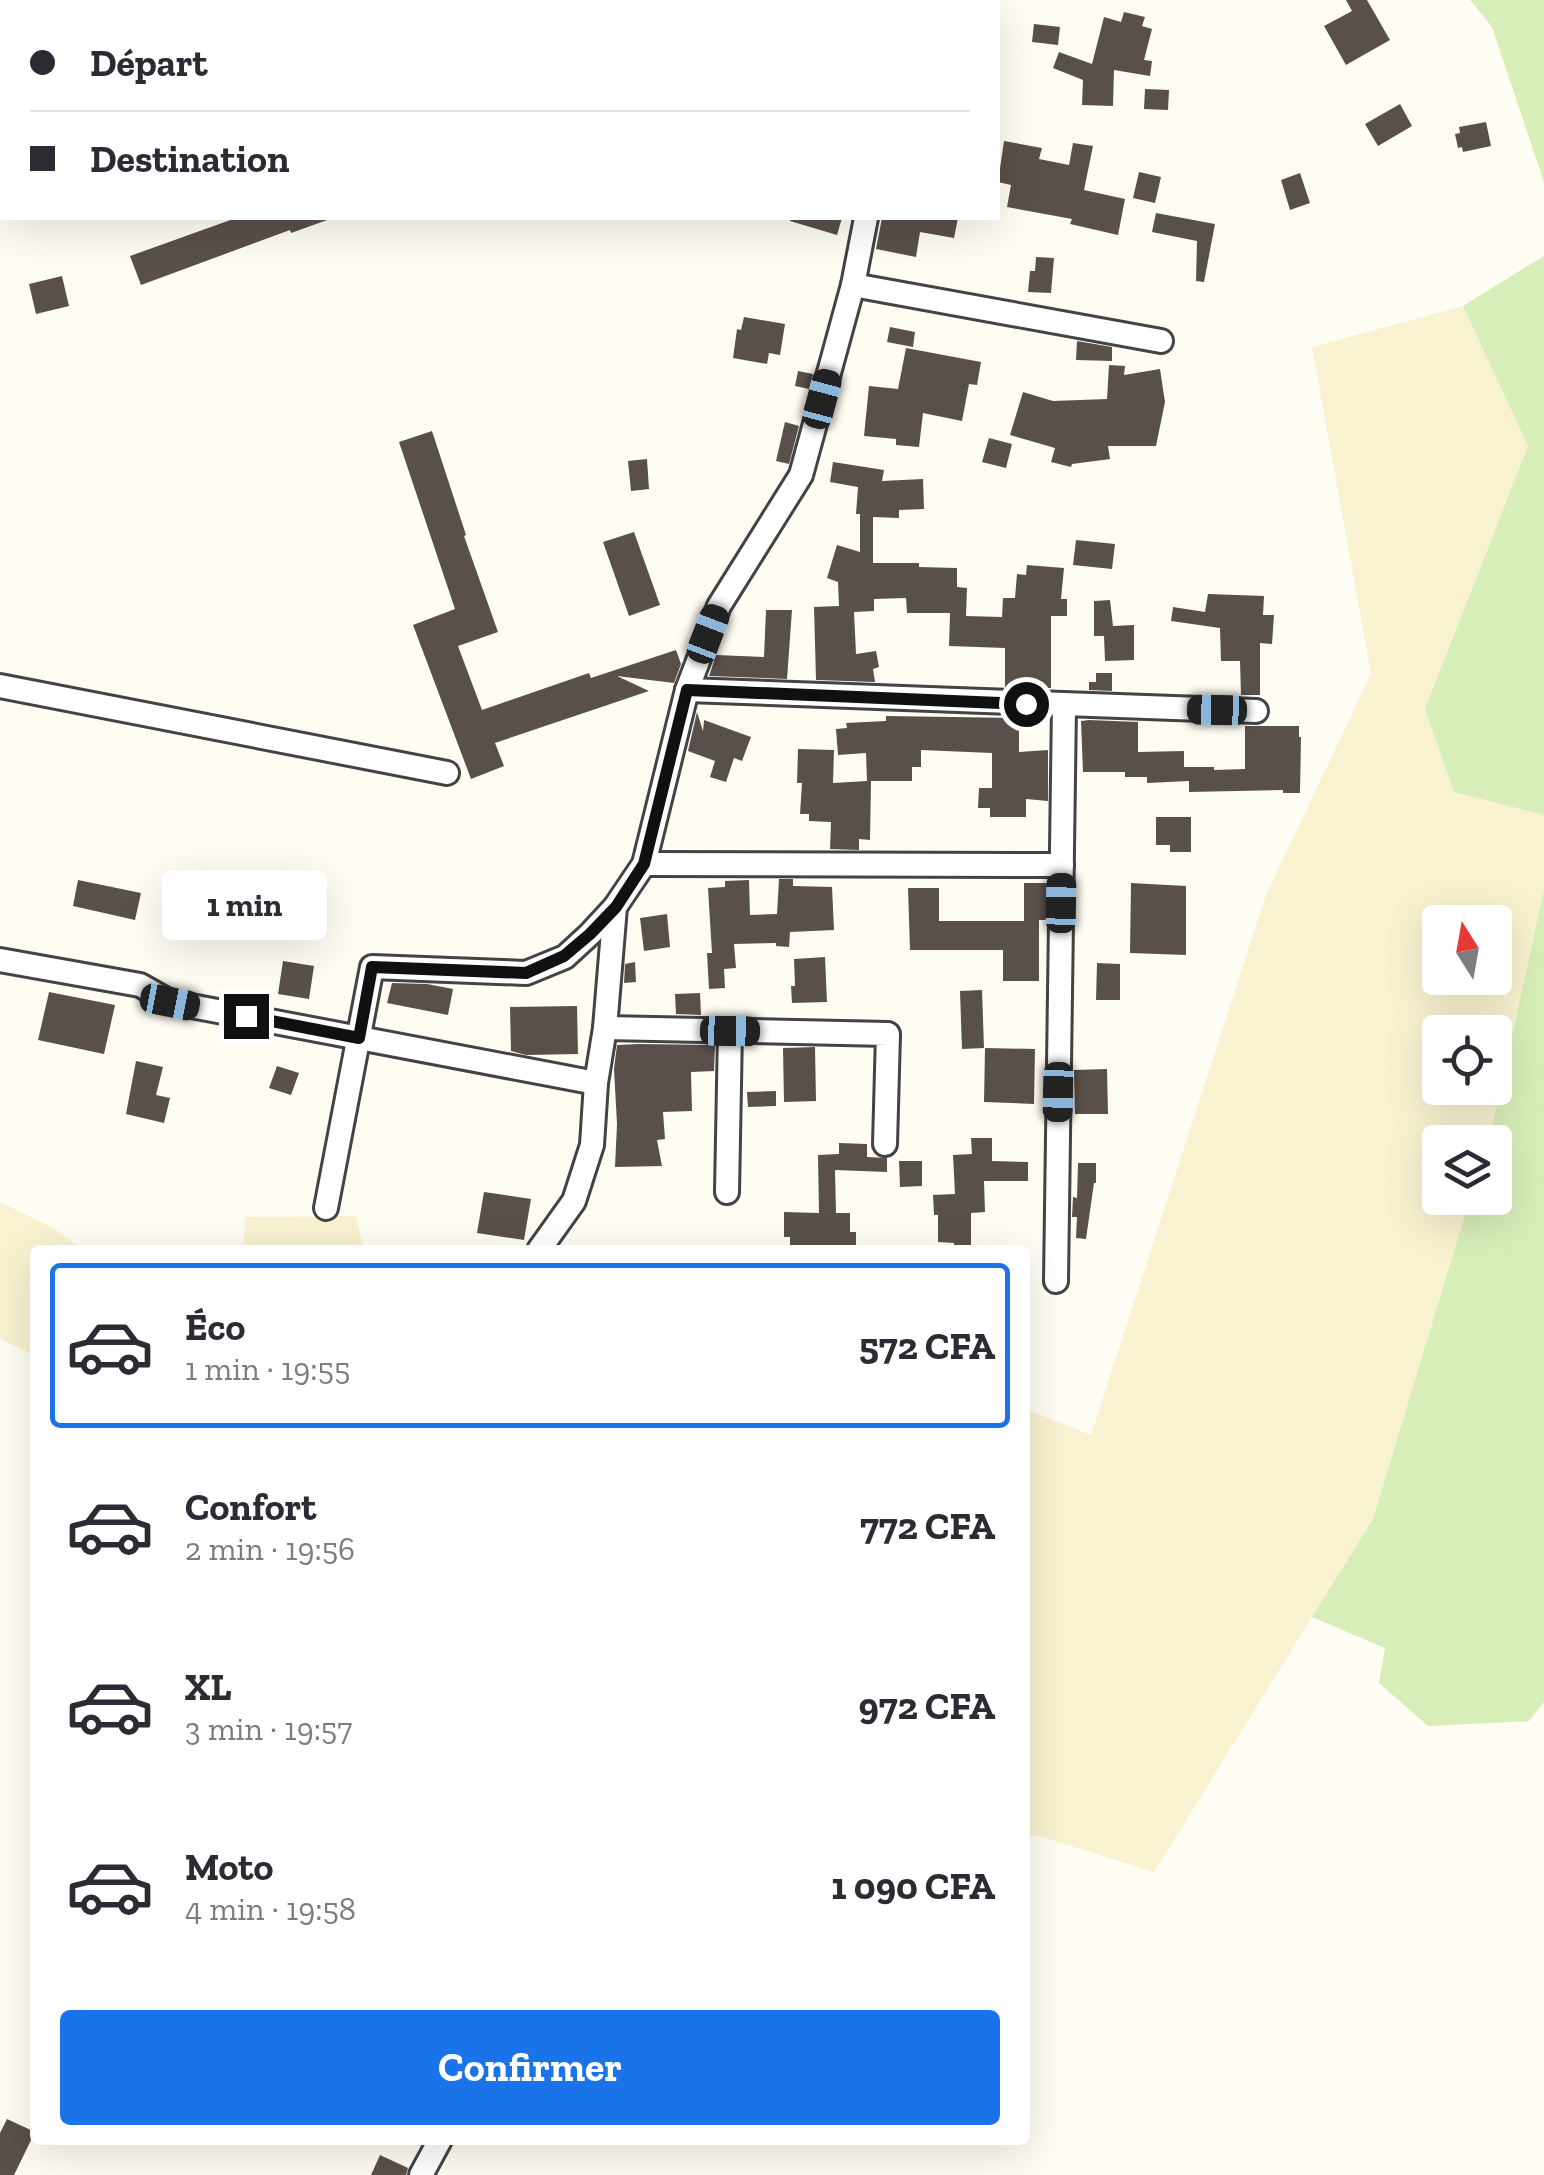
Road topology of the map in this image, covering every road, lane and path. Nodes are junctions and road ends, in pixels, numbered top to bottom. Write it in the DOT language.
graph roads {
  1 [pos="866,220"];
  2 [pos="852,284"];
  3 [pos="1161,341"];
  4 [pos="0,686"];
  5 [pos="687,690"];
  6 [pos="1064,705"];
  7 [pos="1256,711"];
  8 [pos="447,774"];
  9 [pos="644,864"];
  10 [pos="1062,865"];
  11 [pos="616,907"];
  12 [pos="0,960"];
  13 [pos="605,1028"];
  14 [pos="730,1031"];
  15 [pos="359,1038"];
  16 [pos="596,1082"];
  17 [pos="885,1144"];
  18 [pos="727,1192"];
  19 [pos="326,1208"];
  20 [pos="543,1245"];
  21 [pos="1056,1280"];
  22 [pos="437,2145"];
  23 [pos="422,2175"];
  1 -- 2 [label="street"];
  2 -- 3 [label="street"];
  2 -- 5 [label="street"];
  4 -- 8 [label="street"];
  5 -- 6 [label="street"];
  5 -- 9 [label="street"];
  6 -- 7 [label="street"];
  6 -- 10 [label="street"];
  9 -- 10 [label="street"];
  9 -- 11 [label="street"];
  10 -- 21 [label="street"];
  11 -- 13 [label="street"];
  11 -- 15 [label="street"];
  12 -- 15 [label="street"];
  13 -- 14 [label="street"];
  13 -- 16 [label="street"];
  14 -- 17 [label="street"];
  14 -- 18 [label="street"];
  15 -- 16 [label="street"];
  15 -- 19 [label="street"];
  16 -- 20 [label="street"];
  22 -- 23 [label="street"];
}
